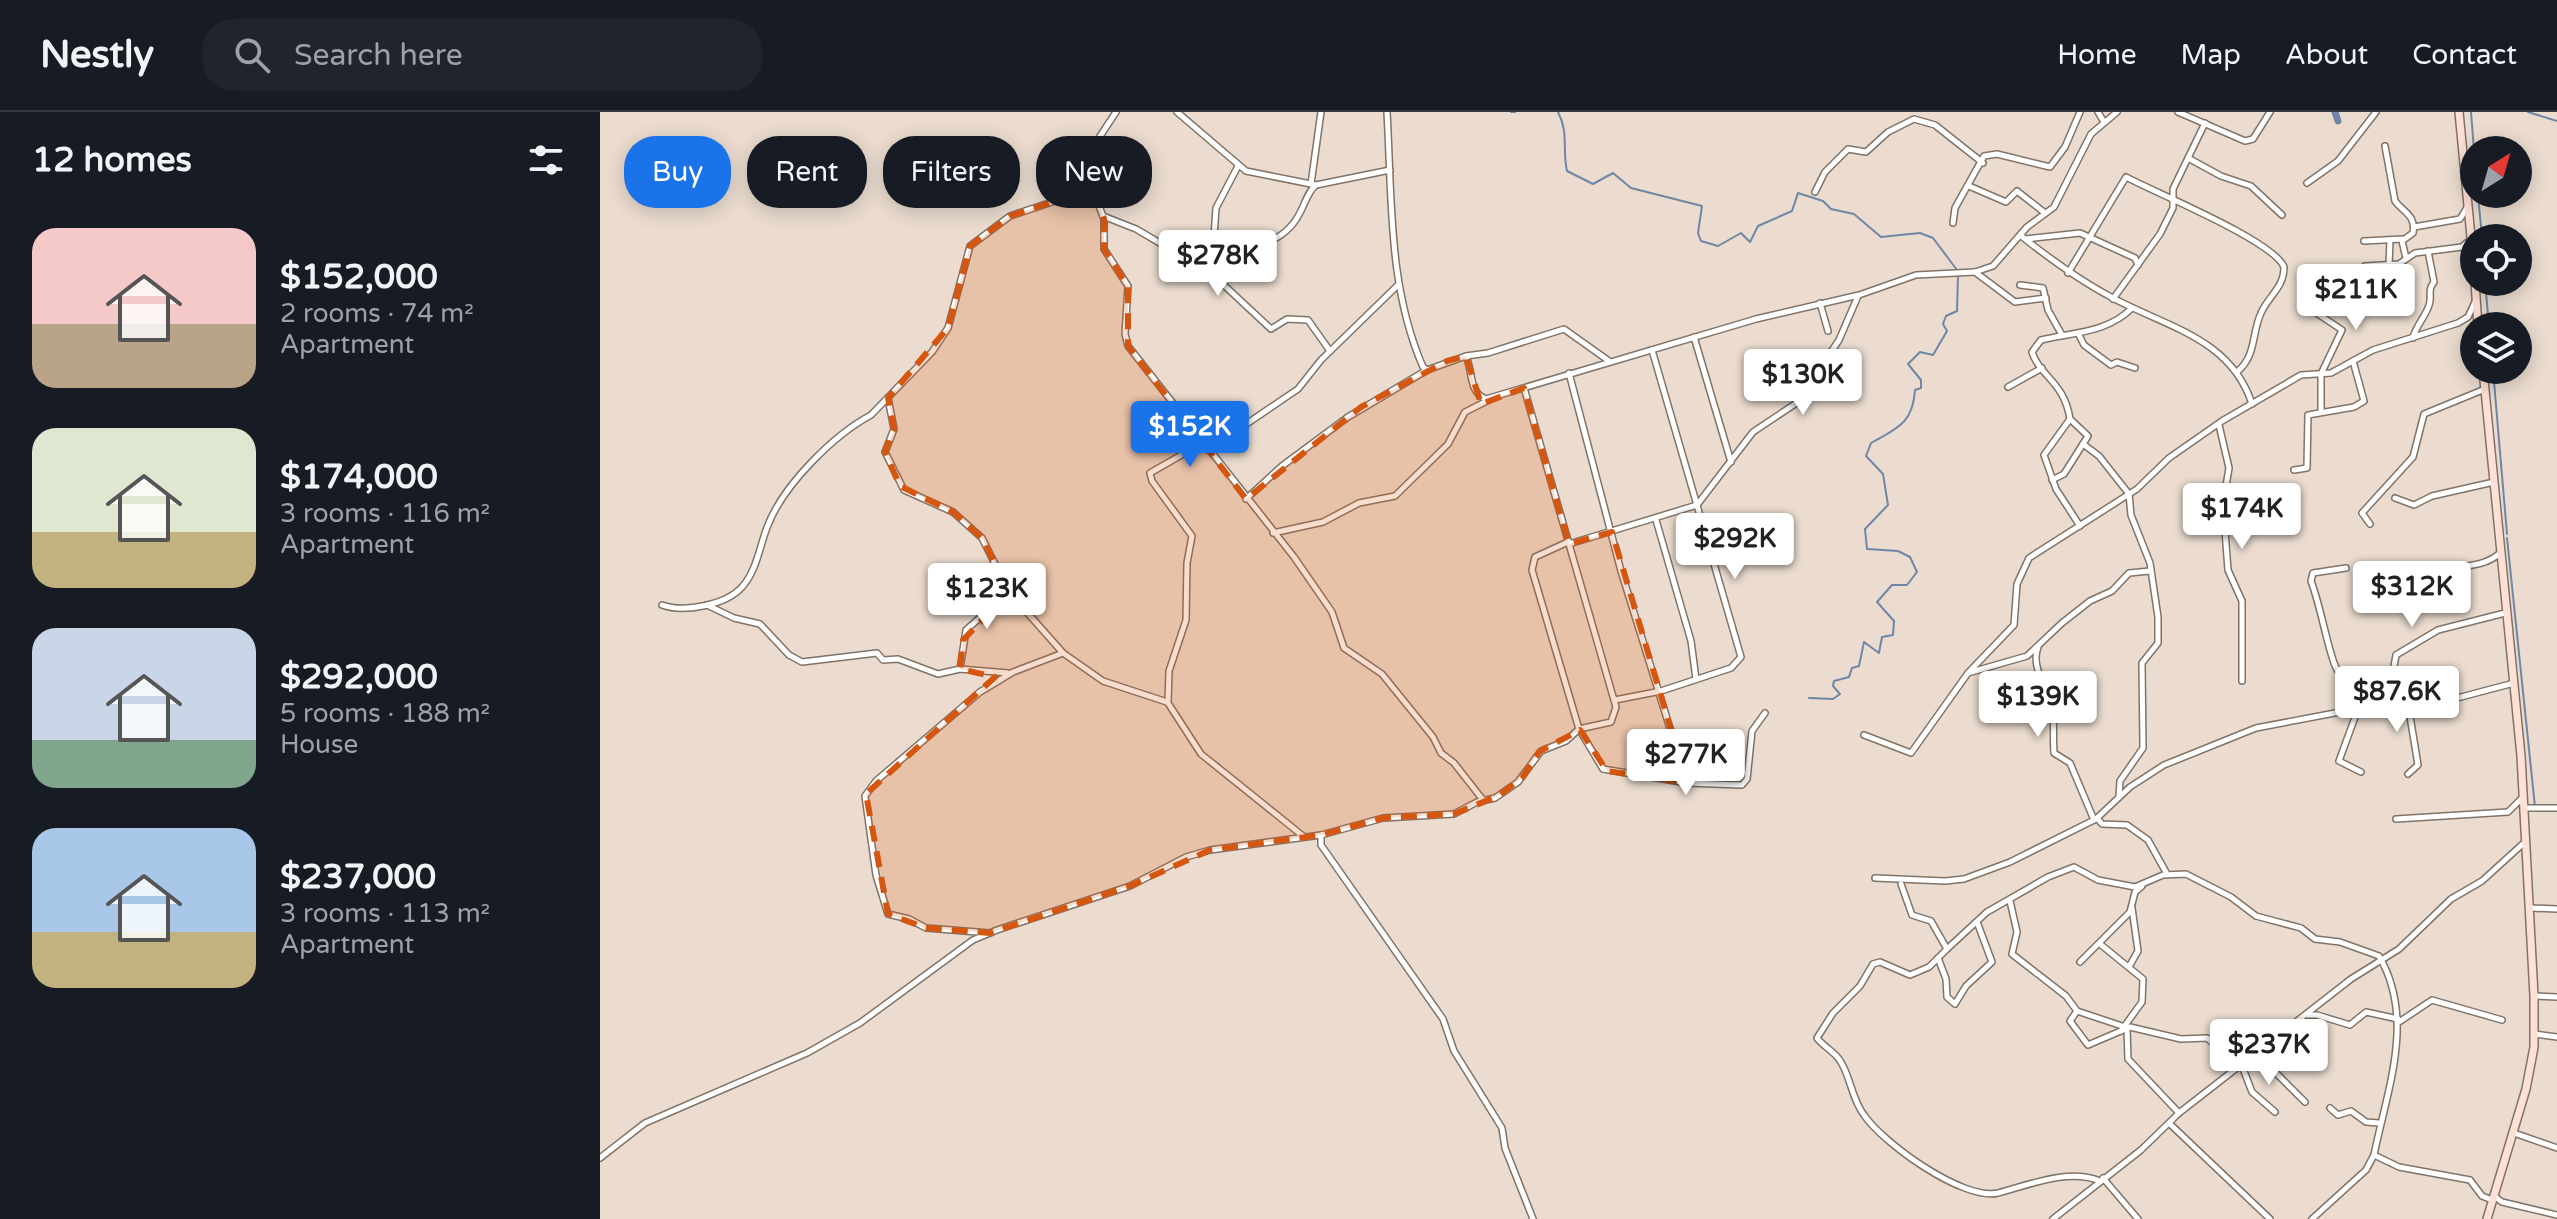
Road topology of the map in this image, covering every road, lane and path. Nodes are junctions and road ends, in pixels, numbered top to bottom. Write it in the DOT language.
graph roads {
  1 [pos="1116,112"];
  2 [pos="1177,112"];
  3 [pos="1321,112"];
  4 [pos="1387,112"];
  5 [pos="2080,112"];
  6 [pos="2098,112"];
  7 [pos="2117,112"];
  8 [pos="2178,112"];
  9 [pos="2270,112"];
  10 [pos="2376,112"];
  11 [pos="2459,112"];
  12 [pos="2104,122"];
  13 [pos="2205,123"];
  14 [pos="1100,136"];
  15 [pos="2461,136"];
  16 [pos="2385,146"];
  17 [pos="2188,158"];
  18 [pos="1983,163"];
  19 [pos="1238,166"];
  20 [pos="1390,170"];
  21 [pos="2307,183"];
  22 [pos="1313,186"];
  23 [pos="1969,186"];
  24 [pos="1815,192"];
  25 [pos="2170,198"];
  26 [pos="1036,207"];
  27 [pos="1100,208"];
  28 [pos="2466,208"];
  29 [pos="2045,213"];
  30 [pos="2282,215"];
  31 [pos="1103,216"];
  32 [pos="1953,223"];
  33 [pos="2414,227"];
  34 [pos="2089,236"];
  35 [pos="2023,237"];
  36 [pos="2403,239"];
  37 [pos="2390,240"];
  38 [pos="2364,241"];
  39 [pos="2460,247"];
  40 [pos="2428,251"];
  41 [pos="2406,258"];
  42 [pos="2388,265"];
  43 [pos="2138,266"];
  44 [pos="2365,266"];
  45 [pos="1212,270"];
  46 [pos="1975,272"];
  47 [pos="2068,273"];
  48 [pos="1398,285"];
  49 [pos="2020,285"];
  50 [pos="1859,295"];
  51 [pos="2476,296"];
  52 [pos="2046,298"];
  53 [pos="2113,299"];
  54 [pos="2476,301"];
  55 [pos="1820,303"];
  56 [pos="2132,308"];
  57 [pos="2312,310"];
  58 [pos="2477,312"];
  59 [pos="1828,331"];
  60 [pos="2078,333"];
  61 [pos="2062,335"];
  62 [pos="1694,337"];
  63 [pos="2413,339"];
  64 [pos="1652,350"];
  65 [pos="1330,351"];
  66 [pos="1466,356"];
  67 [pos="1609,361"];
  68 [pos="2353,361"];
  69 [pos="2042,368"];
  70 [pos="2135,368"];
  71 [pos="1427,370"];
  72 [pos="2237,372"];
  73 [pos="1569,373"];
  74 [pos="2321,374"];
  75 [pos="2484,384"];
  76 [pos="2008,387"];
  77 [pos="1524,388"];
  78 [pos="2485,389"];
  79 [pos="888,398"];
  80 [pos="1490,399"];
  81 [pos="2255,402"];
  82 [pos="2321,412"];
  83 [pos="2070,419"];
  84 [pos="2218,424"];
  85 [pos="1204,442"];
  86 [pos="2083,444"];
  87 [pos="1208,450"];
  88 [pos="1731,463"];
  89 [pos="2294,470"];
  90 [pos="2052,480"];
  91 [pos="2494,482"];
  92 [pos="2129,494"];
  93 [pos="2395,498"];
  94 [pos="1246,499"];
  95 [pos="1697,505"];
  96 [pos="1656,520"];
  97 [pos="2370,524"];
  98 [pos="2080,526"];
  99 [pos="1612,532"];
  100 [pos="1272,533"];
  101 [pos="1569,543"];
  102 [pos="2500,553"];
  103 [pos="2346,568"];
  104 [pos="2150,571"];
  105 [pos="2417,578"];
  106 [pos="1009,592"];
  107 [pos="705,604"];
  108 [pos="662,605"];
  109 [pos="2505,613"];
  110 [pos="2039,646"];
  111 [pos="1063,653"];
  112 [pos="960,669"];
  113 [pos="1013,672"];
  114 [pos="1968,673"];
  115 [pos="1696,679"];
  116 [pos="2242,681"];
  117 [pos="2515,683"];
  118 [pos="1661,691"];
  119 [pos="1166,694"];
  120 [pos="1159,699"];
  121 [pos="1614,700"];
  122 [pos="1168,703"];
  123 [pos="2408,704"];
  124 [pos="2387,706"];
  125 [pos="2358,708"];
  126 [pos="1765,713"];
  127 [pos="1579,729"];
  128 [pos="1864,735"];
  129 [pos="2361,772"];
  130 [pos="2408,774"];
  131 [pos="1687,783"];
  132 [pos="2524,796"];
  133 [pos="2119,797"];
  134 [pos="1483,801"];
  135 [pos="2525,808"];
  136 [pos="2557,808"];
  137 [pos="2096,819"];
  138 [pos="2396,819"];
  139 [pos="1321,835"];
  140 [pos="1306,836"];
  141 [pos="2527,840"];
  142 [pos="1319,843"];
  143 [pos="2168,875"];
  144 [pos="1875,878"];
  145 [pos="1901,884"];
  146 [pos="2143,885"];
  147 [pos="2010,901"];
  148 [pos="2132,907"];
  149 [pos="2531,908"];
  150 [pos="2557,909"];
  151 [pos="1977,922"];
  152 [pos="990,933"];
  153 [pos="2100,944"];
  154 [pos="1947,949"];
  155 [pos="1938,958"];
  156 [pos="2381,958"];
  157 [pos="2080,962"];
  158 [pos="2130,965"];
  159 [pos="2534,996"];
  160 [pos="2557,997"];
  161 [pos="2077,1011"];
  162 [pos="2307,1016"];
  163 [pos="2398,1020"];
  164 [pos="2502,1020"];
  165 [pos="2127,1028"];
  166 [pos="2534,1034"];
  167 [pos="2557,1037"];
  168 [pos="2266,1049"];
  169 [pos="2258,1055"];
  170 [pos="2242,1066"];
  171 [pos="2305,1102"];
  172 [pos="2330,1108"];
  173 [pos="2275,1112"];
  174 [pos="2179,1113"];
  175 [pos="2379,1123"];
  176 [pos="2170,1124"];
  177 [pos="2514,1133"];
  178 [pos="2557,1148"];
  179 [pos="2374,1155"];
  180 [pos="600,1158"];
  181 [pos="2101,1179"];
  182 [pos="2493,1198"];
  183 [pos="2557,1215"];
  184 [pos="1533,1219"];
  185 [pos="2053,1219"];
  186 [pos="2138,1219"];
  187 [pos="2270,1219"];
  188 [pos="2312,1219"];
  189 [pos="2487,1219"];
  1 -- 14 [label="street"];
  2 -- 19 [label="street"];
  3 -- 22 [label="street"];
  4 -- 20 [label="street"];
  5 -- 18 [label="street"];
  6 -- 12 [label="street"];
  7 -- 12 [label="street"];
  8 -- 13 [label="street"];
  9 -- 13 [label="street"];
  10 -- 21 [label="street"];
  11 -- 15 [label="main road"];
  12 -- 29 [label="street"];
  13 -- 17 [label="street"];
  16 -- 33 [label="street"];
  17 -- 25 [label="street"];
  17 -- 30 [label="street"];
  18 -- 23 [label="street"];
  18 -- 24 [label="street"];
  19 -- 22 [label="street"];
  19 -- 45 [label="street"];
  20 -- 22 [label="street"];
  20 -- 48 [label="street"];
  22 -- 45 [label="street"];
  23 -- 29 [label="street"];
  23 -- 32 [label="street"];
  25 -- 34 [label="street"];
  25 -- 43 [label="street"];
  25 -- 72 [label="street"];
  26 -- 79 [label="street"];
  27 -- 31 [label="street"];
  28 -- 33 [label="street"];
  29 -- 35 [label="street"];
  31 -- 45 [label="street"];
  31 -- 85 [label="street"];
  33 -- 36 [label="street"];
  34 -- 35 [label="street"];
  34 -- 43 [label="street"];
  34 -- 47 [label="street"];
  35 -- 46 [label="street"];
  35 -- 47 [label="street"];
  36 -- 37 [label="street"];
  36 -- 41 [label="street"];
  37 -- 38 [label="street"];
  37 -- 42 [label="street"];
  39 -- 40 [label="street"];
  40 -- 41 [label="street"];
  40 -- 63 [label="street"];
  41 -- 42 [label="street"];
  42 -- 44 [label="street"];
  43 -- 53 [label="street"];
  45 -- 65 [label="street"];
  46 -- 50 [label="street"];
  46 -- 52 [label="street"];
  47 -- 53 [label="street"];
  48 -- 65 [label="street"];
  48 -- 71 [label="street"];
  49 -- 52 [label="street"];
  50 -- 55 [label="street"];
  50 -- 88 [label="street"];
  51 -- 54 [label="main road"];
  52 -- 61 [label="street"];
  53 -- 56 [label="street"];
  54 -- 58 [label="main road"];
  54 -- 63 [label="street"];
  55 -- 59 [label="street"];
  55 -- 62 [label="street"];
  56 -- 60 [label="street"];
  56 -- 72 [label="street"];
  57 -- 74 [label="street"];
  60 -- 61 [label="street"];
  60 -- 70 [label="street"];
  61 -- 69 [label="street"];
  62 -- 64 [label="street"];
  62 -- 88 [label="street"];
  63 -- 68 [label="street"];
  64 -- 67 [label="street"];
  64 -- 95 [label="street"];
  65 -- 87 [label="street"];
  66 -- 67 [label="street"];
  66 -- 71 [label="street"];
  66 -- 80 [label="street"];
  67 -- 73 [label="street"];
  68 -- 74 [label="street"];
  68 -- 82 [label="street"];
  69 -- 76 [label="street"];
  69 -- 83 [label="street"];
  71 -- 94 [label="street"];
  72 -- 81 [label="street"];
  73 -- 77 [label="street"];
  73 -- 99 [label="street"];
  74 -- 81 [label="street"];
  74 -- 82 [label="street"];
  75 -- 78 [label="main road"];
  77 -- 80 [label="street"];
  77 -- 101 [label="street"];
  78 -- 91 [label="main road"];
  78 -- 97 [label="street"];
  79 -- 106 [label="street"];
  79 -- 107 [label="street"];
  80 -- 100 [label="street"];
  81 -- 84 [label="street"];
  82 -- 89 [label="street"];
  83 -- 86 [label="street"];
  83 -- 90 [label="street"];
  84 -- 92 [label="street"];
  84 -- 116 [label="street"];
  85 -- 87 [label="street"];
  85 -- 119 [label="street"];
  86 -- 90 [label="street"];
  86 -- 92 [label="street"];
  87 -- 94 [label="street"];
  88 -- 95 [label="street"];
  90 -- 98 [label="street"];
  91 -- 93 [label="street"];
  91 -- 102 [label="main road"];
  92 -- 98 [label="street"];
  92 -- 104 [label="street"];
  94 -- 100 [label="street"];
  95 -- 96 [label="street"];
  95 -- 115 [label="street"];
  96 -- 99 [label="street"];
  96 -- 115 [label="street"];
  98 -- 114 [label="street"];
  99 -- 101 [label="street"];
  99 -- 118 [label="street"];
  100 -- 134 [label="street"];
  101 -- 121 [label="street"];
  101 -- 127 [label="street"];
  102 -- 105 [label="street"];
  102 -- 109 [label="main road"];
  103 -- 125 [label="street"];
  104 -- 110 [label="street"];
  104 -- 133 [label="street"];
  106 -- 111 [label="street"];
  106 -- 112 [label="street"];
  107 -- 108 [label="street"];
  107 -- 112 [label="street"];
  109 -- 117 [label="main road"];
  109 -- 124 [label="street"];
  110 -- 114 [label="street"];
  110 -- 137 [label="street"];
  111 -- 113 [label="street"];
  111 -- 120 [label="street"];
  112 -- 113 [label="street"];
  113 -- 152 [label="street"];
  114 -- 128 [label="street"];
  115 -- 118 [label="street"];
  117 -- 123 [label="street"];
  117 -- 132 [label="main road"];
  118 -- 121 [label="street"];
  118 -- 131 [label="street"];
  119 -- 120 [label="street"];
  119 -- 122 [label="street"];
  120 -- 122 [label="street"];
  121 -- 127 [label="street"];
  122 -- 140 [label="street"];
  123 -- 124 [label="street"];
  123 -- 130 [label="street"];
  124 -- 125 [label="street"];
  125 -- 129 [label="street"];
  125 -- 133 [label="street"];
  126 -- 131 [label="street"];
  127 -- 131 [label="street"];
  127 -- 134 [label="street"];
  132 -- 135 [label="main road"];
  132 -- 138 [label="street"];
  133 -- 137 [label="street"];
  134 -- 139 [label="street"];
  135 -- 136 [label="street"];
  135 -- 141 [label="main road"];
  137 -- 143 [label="street"];
  137 -- 144 [label="street"];
  139 -- 140 [label="street"];
  139 -- 142 [label="street"];
  140 -- 142 [label="street"];
  140 -- 152 [label="street"];
  141 -- 149 [label="main road"];
  141 -- 156 [label="street"];
  142 -- 184 [label="street"];
  143 -- 146 [label="street"];
  143 -- 156 [label="street"];
  145 -- 154 [label="street"];
  146 -- 147 [label="street"];
  146 -- 148 [label="street"];
  147 -- 151 [label="street"];
  147 -- 161 [label="street"];
  148 -- 153 [label="street"];
  148 -- 158 [label="street"];
  149 -- 150 [label="street"];
  149 -- 159 [label="main road"];
  151 -- 154 [label="street"];
  151 -- 155 [label="street"];
  152 -- 180 [label="street"];
  153 -- 157 [label="street"];
  153 -- 158 [label="street"];
  154 -- 155 [label="street"];
  155 -- 181 [label="street"];
  156 -- 162 [label="street"];
  156 -- 163 [label="street"];
  158 -- 165 [label="street"];
  159 -- 160 [label="street"];
  159 -- 166 [label="main road"];
  161 -- 165 [label="street"];
  161 -- 165 [label="street"];
  162 -- 163 [label="street"];
  162 -- 168 [label="street"];
  163 -- 164 [label="street"];
  163 -- 175 [label="street"];
  165 -- 168 [label="street"];
  165 -- 174 [label="street"];
  166 -- 167 [label="street"];
  166 -- 177 [label="main road"];
  168 -- 169 [label="street"];
  169 -- 170 [label="street"];
  169 -- 171 [label="street"];
  170 -- 173 [label="street"];
  170 -- 174 [label="street"];
  172 -- 175 [label="street"];
  174 -- 176 [label="street"];
  175 -- 179 [label="street"];
  176 -- 181 [label="street"];
  176 -- 187 [label="street"];
  177 -- 178 [label="street"];
  177 -- 182 [label="main road"];
  179 -- 182 [label="street"];
  179 -- 188 [label="street"];
  181 -- 185 [label="street"];
  181 -- 186 [label="street"];
  182 -- 183 [label="street"];
  182 -- 189 [label="main road"];
}
